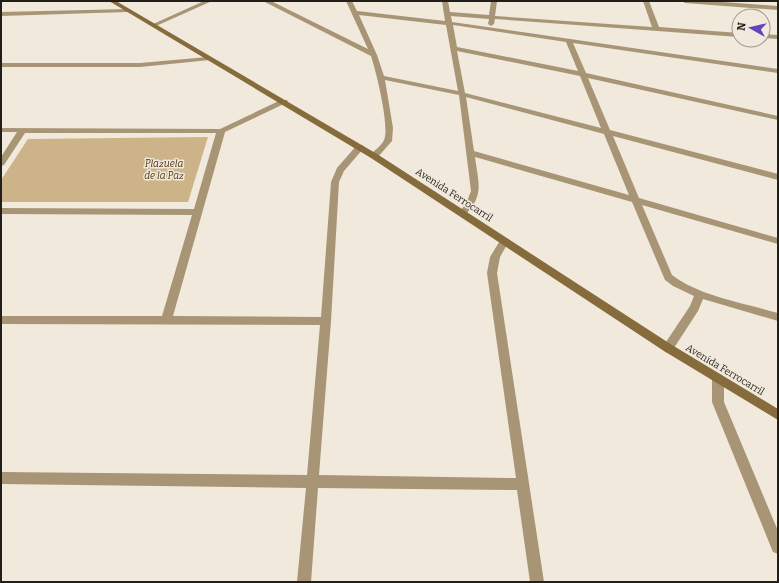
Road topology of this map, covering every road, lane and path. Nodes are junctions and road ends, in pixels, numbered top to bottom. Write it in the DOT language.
graph roads {
  1 [pos="112,1"];
  2 [pos="209,1"];
  3 [pos="266,1"];
  4 [pos="349,1"];
  5 [pos="445,1"];
  6 [pos="494,1"];
  7 [pos="646,1"];
  8 [pos="685,1"];
  9 [pos="778,8"];
  10 [pos="127,10"];
  11 [pos="355,13"];
  12 [pos="1,14"];
  13 [pos="447,14"];
  14 [pos="491,17"];
  15 [pos="449,23"];
  16 [pos="154,25"];
  17 [pos="656,29"];
  18 [pos="490,30"];
  19 [pos="731,34"];
  20 [pos="570,42"];
  21 [pos="454,48"];
  22 [pos="374,55"];
  23 [pos="208,59"];
  24 [pos="1,65"];
  25 [pos="778,71"];
  26 [pos="585,75"];
  27 [pos="381,77"];
  28 [pos="462,94"];
  29 [pos="284,102"];
  30 [pos="778,118"];
  31 [pos="1,130"];
  32 [pos="23,130"];
  33 [pos="221,131"];
  34 [pos="608,132"];
  35 [pos="360,147"];
  36 [pos="470,154"];
  37 [pos="374,156"];
  38 [pos="1,163"];
  39 [pos="778,177"];
  40 [pos="636,200"];
  41 [pos="1,211"];
  42 [pos="198,212"];
  43 [pos="462,213"];
  44 [pos="778,240"];
  45 [pos="504,241"];
  46 [pos="700,293"];
  47 [pos="778,317"];
  48 [pos="1,320"];
  49 [pos="166,321"];
  50 [pos="326,321"];
  51 [pos="668,348"];
  52 [pos="718,379"];
  53 [pos="778,415"];
  54 [pos="1,478"];
  55 [pos="312,481"];
  56 [pos="523,484"];
  57 [pos="778,547"];
  58 [pos="304,582"];
  59 [pos="537,582"];
  1 -- 10 [label="main road, Avenida Ferrocarril"];
  2 -- 16 [label="street"];
  3 -- 22 [label="street"];
  4 -- 11 [label="street"];
  5 -- 13 [label="street"];
  6 -- 14 [label="street"];
  7 -- 17 [label="street"];
  8 -- 9 [label="street"];
  10 -- 12 [label="street"];
  10 -- 16 [label="main road, Avenida Ferrocarril"];
  11 -- 15 [label="street"];
  11 -- 22 [label="street"];
  13 -- 14 [label="street"];
  13 -- 15 [label="street"];
  14 -- 17 [label="street"];
  14 -- 18 [label="street"];
  15 -- 18 [label="street"];
  15 -- 21 [label="street"];
  16 -- 23 [label="main road, Avenida Ferrocarril"];
  17 -- 19 [label="street"];
  18 -- 20 [label="street"];
  20 -- 25 [label="street"];
  20 -- 26 [label="street"];
  21 -- 26 [label="street"];
  21 -- 28 [label="street"];
  22 -- 27 [label="street"];
  23 -- 24 [label="street"];
  23 -- 29 [label="main road, Avenida Ferrocarril"];
  26 -- 30 [label="street"];
  26 -- 34 [label="street"];
  27 -- 28 [label="street"];
  27 -- 37 [label="street"];
  28 -- 34 [label="street"];
  28 -- 36 [label="street"];
  29 -- 33 [label="street"];
  29 -- 35 [label="main road, Avenida Ferrocarril"];
  31 -- 32 [label="street"];
  32 -- 33 [label="street"];
  32 -- 38 [label="street"];
  33 -- 42 [label="street"];
  34 -- 39 [label="street"];
  34 -- 40 [label="street"];
  35 -- 37 [label="main road, Avenida Ferrocarril"];
  35 -- 50 [label="street"];
  36 -- 40 [label="street"];
  36 -- 43 [label="street"];
  37 -- 43 [label="main road, Avenida Ferrocarril"];
  40 -- 44 [label="street"];
  40 -- 46 [label="street"];
  41 -- 42 [label="street"];
  42 -- 49 [label="street"];
  43 -- 45 [label="main road, Avenida Ferrocarril"];
  45 -- 51 [label="main road, Avenida Ferrocarril"];
  45 -- 56 [label="street"];
  46 -- 47 [label="street"];
  46 -- 51 [label="street"];
  48 -- 49 [label="street"];
  49 -- 50 [label="street"];
  50 -- 55 [label="street"];
  51 -- 52 [label="main road, Avenida Ferrocarril"];
  52 -- 53 [label="main road, Avenida Ferrocarril"];
  52 -- 57 [label="street"];
  54 -- 55 [label="street"];
  55 -- 56 [label="street"];
  55 -- 58 [label="street"];
  56 -- 59 [label="street"];
}
